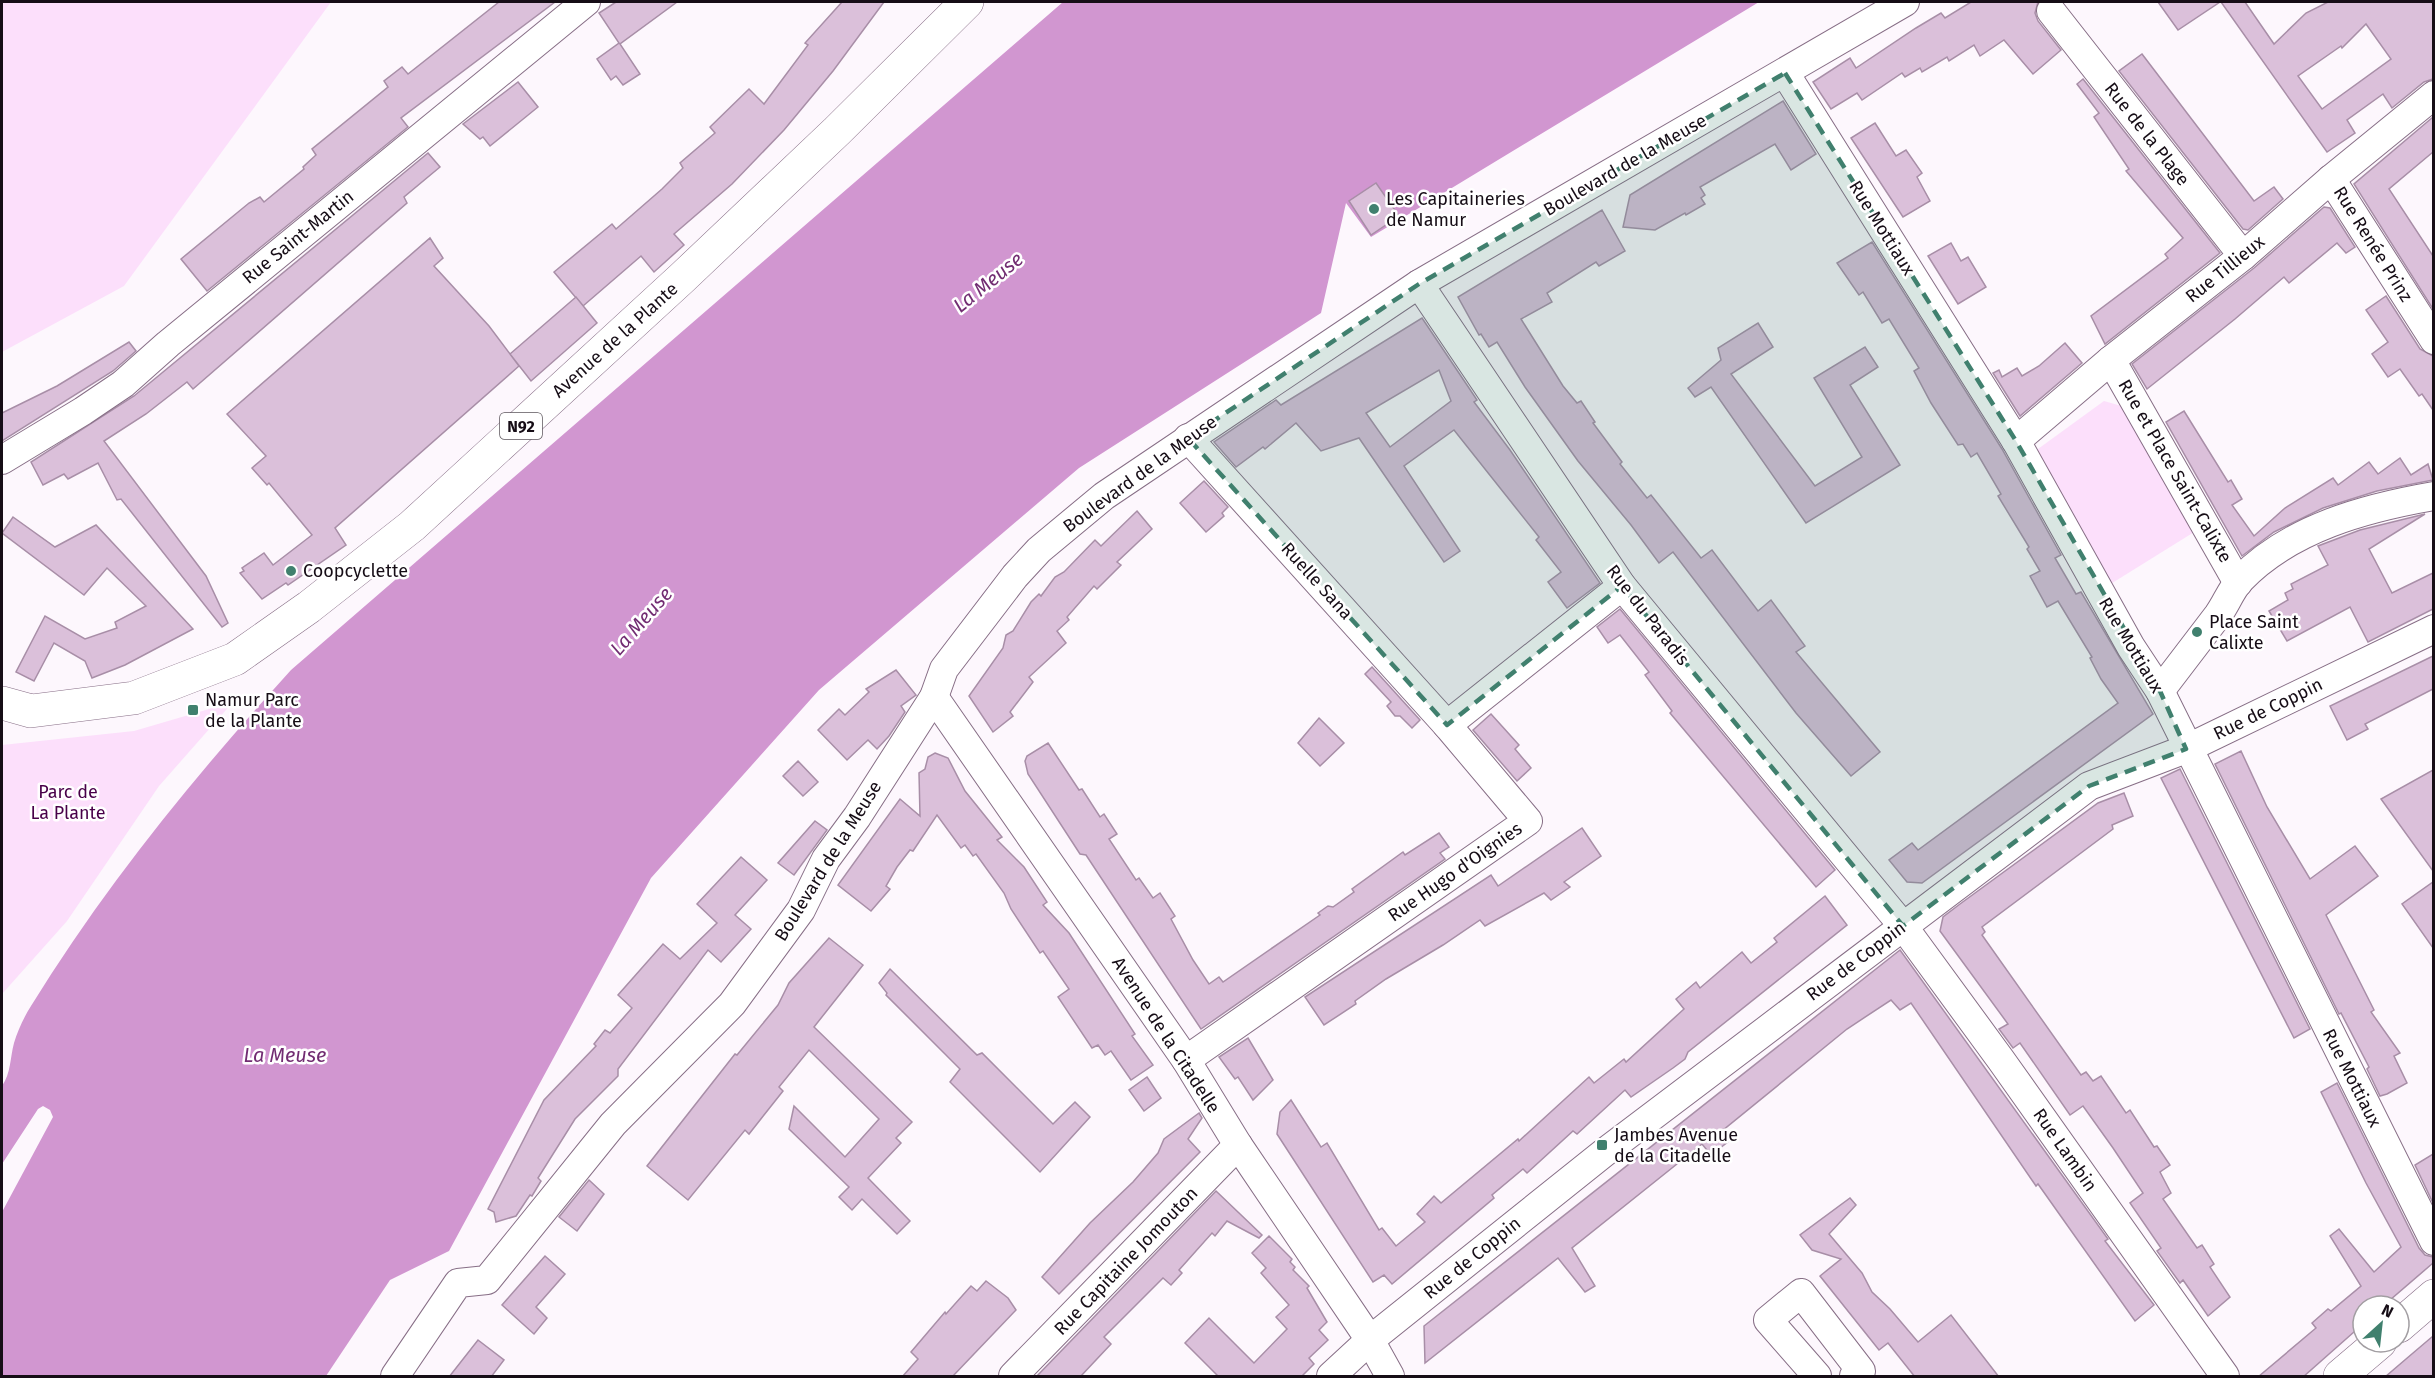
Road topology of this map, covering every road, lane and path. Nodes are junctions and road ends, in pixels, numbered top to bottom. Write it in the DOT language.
graph roads {
  1 [pos="586,2"];
  2 [pos="965,2"];
  3 [pos="1905,2"];
  4 [pos="2051,11"];
  5 [pos="1785,73"];
  6 [pos="2433,95"];
  7 [pos="2331,179"];
  8 [pos="2243,256"];
  9 [pos="1419,284"];
  10 [pos="2433,340"];
  11 [pos="2111,360"];
  12 [pos="1188,438"];
  13 [pos="2016,441"];
  14 [pos="2,460"];
  15 [pos="2433,496"];
  16 [pos="2238,583"];
  17 [pos="1622,586"];
  18 [pos="2433,629"];
  19 [pos="2160,691"];
  20 [pos="934,697"];
  21 [pos="11,711"];
  22 [pos="1447,724"];
  23 [pos="2187,749"];
  24 [pos="1902,926"];
  25 [pos="1186,1060"];
  26 [pos="1238,1145"];
  27 [pos="2433,1241"];
  28 [pos="2433,1296"];
  29 [pos="2411,1315"];
  30 [pos="1370,1340"];
  31 [pos="2366,1354"];
  32 [pos="395,1377"];
  33 [pos="1013,1377"];
  34 [pos="1331,1377"];
  35 [pos="1390,1377"];
  36 [pos="1816,1377"];
  37 [pos="1854,1377"];
  38 [pos="2225,1377"];
  39 [pos="2340,1377"];
  1 -- 14 [label="street, Rue Saint-Martin"];
  2 -- 21 [label="main road, Avenue de la Plante / N92"];
  3 -- 5 [label="street, Boulevard de la Meuse"];
  4 -- 8 [label="street, Rue de la Plage"];
  5 -- 9 [label="street, Boulevard de la Meuse"];
  5 -- 13 [label="street, Rue Mottiaux"];
  6 -- 7 [label="street, Rue Tillieux"];
  7 -- 8 [label="street, Rue Tillieux"];
  7 -- 10 [label="street, Rue Renée Prinz"];
  8 -- 11 [label="street, Rue Tillieux"];
  9 -- 12 [label="street, Boulevard de la Meuse"];
  9 -- 17 [label="street, Rue du Paradis"];
  11 -- 13 [label="street, Rue Tillieux"];
  11 -- 16 [label="street, Rue et Place Saint-Calixte"];
  12 -- 20 [label="street, Boulevard de la Meuse"];
  12 -- 22 [label="street, Ruelle Sana"];
  13 -- 19 [label="street, Rue Mottiaux"];
  15 -- 16 [label="street"];
  16 -- 19 [label="street"];
  17 -- 22 [label="street"];
  17 -- 24 [label="street, Rue du Paradis"];
  18 -- 23 [label="street, Rue de Coppin"];
  19 -- 23 [label="street, Rue Mottiaux"];
  20 -- 25 [label="street, Avenue de la Citadelle"];
  20 -- 32 [label="street, Boulevard de la Meuse"];
  22 -- 25 [label="street, Rue Hugo d'Oignies"];
  23 -- 24 [label="street, Rue de Coppin"];
  23 -- 27 [label="street, Rue Mottiaux"];
  24 -- 30 [label="street, Rue de Coppin"];
  24 -- 38 [label="street, Rue Lambin"];
  25 -- 26 [label="street, Avenue de la Citadelle"];
  26 -- 30 [label="street, Avenue de la Citadelle"];
  26 -- 33 [label="street, Rue Capitaine Jomouton"];
  28 -- 29 [label="main road"];
  30 -- 34 [label="street, Rue de Coppin"];
  30 -- 35 [label="street, Avenue de la Citadelle"];
  31 -- 39 [label="main road"];
  36 -- 37 [label="street"];
}
